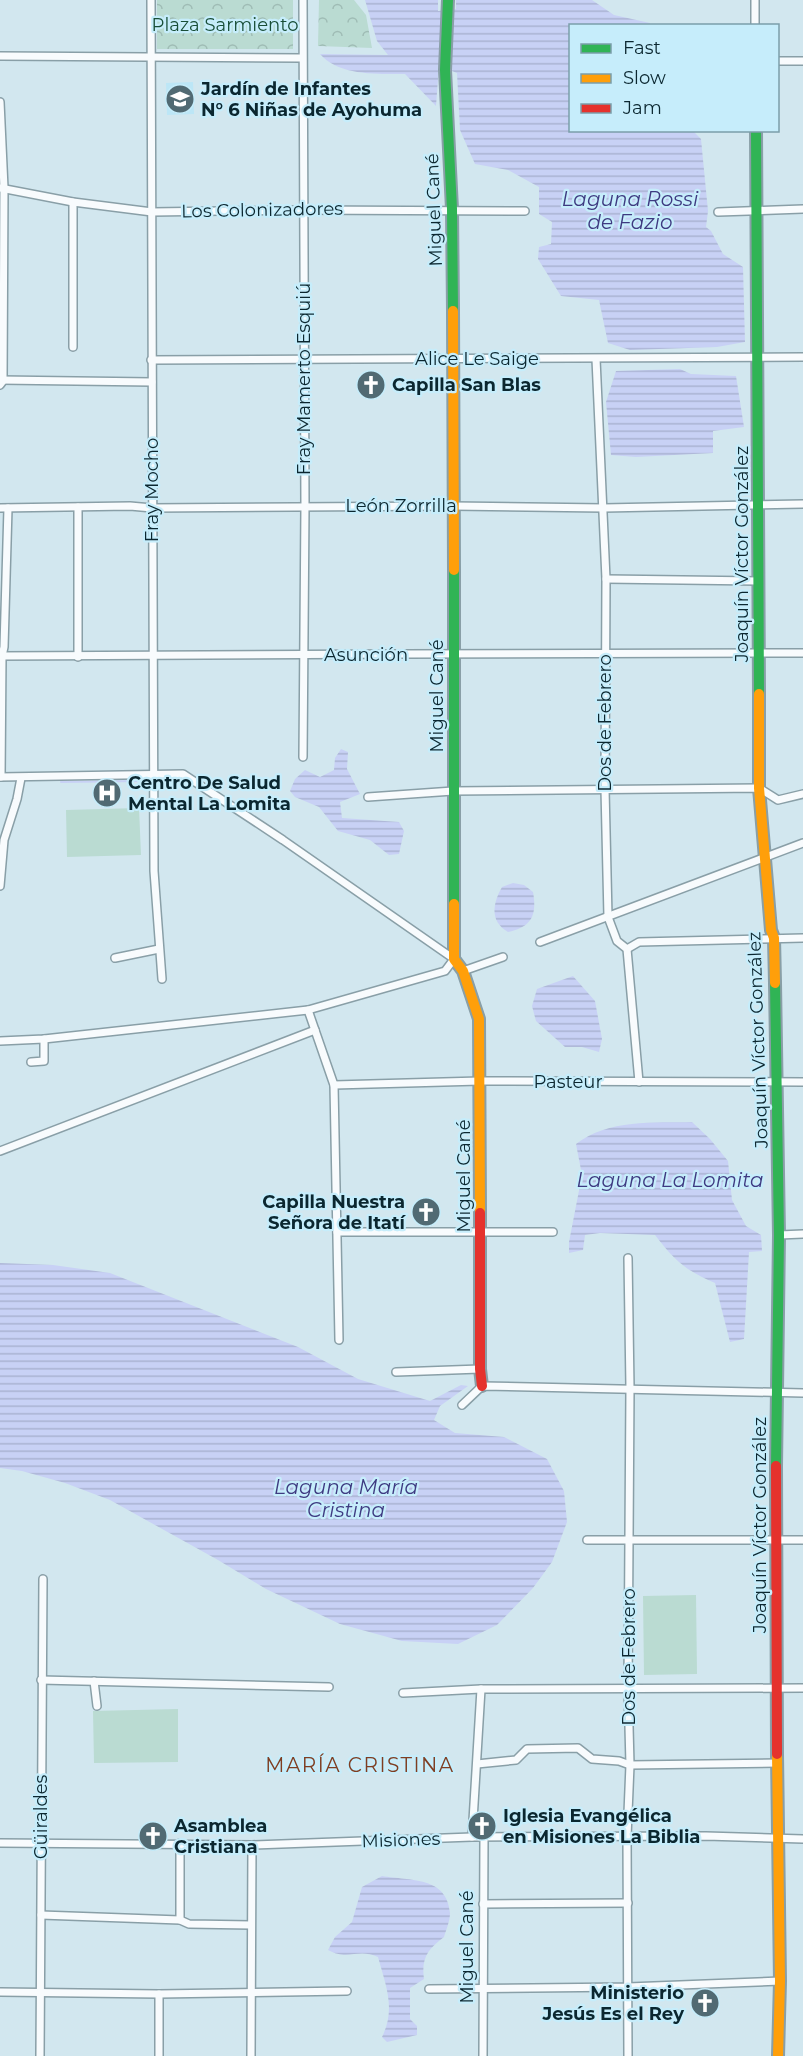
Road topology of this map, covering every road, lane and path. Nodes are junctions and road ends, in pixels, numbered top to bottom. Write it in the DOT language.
graph roads {
  1 [pos="151,0"];
  2 [pos="303,0"];
  3 [pos="755,0"];
  4 [pos="448,2"];
  5 [pos="755,24"];
  6 [pos="0,56"];
  7 [pos="151,56"];
  8 [pos="302,58"];
  9 [pos="779,61"];
  10 [pos="803,61"];
  11 [pos="0,102"];
  12 [pos="756,132"];
  13 [pos="2,188"];
  14 [pos="73,202"];
  15 [pos="452,209"];
  16 [pos="803,209"];
  17 [pos="303,210"];
  18 [pos="757,210"];
  19 [pos="525,211"];
  20 [pos="152,212"];
  21 [pos="718,212"];
  22 [pos="73,347"];
  23 [pos="756,357"];
  24 [pos="803,357"];
  25 [pos="305,358"];
  26 [pos="454,359"];
  27 [pos="596,359"];
  28 [pos="151,360"];
  29 [pos="1,382"];
  30 [pos="152,382"];
  31 [pos="759,504"];
  32 [pos="803,504"];
  33 [pos="305,506"];
  34 [pos="453,506"];
  35 [pos="78,507"];
  36 [pos="4,508"];
  37 [pos="152,508"];
  38 [pos="604,508"];
  39 [pos="606,579"];
  40 [pos="758,581"];
  41 [pos="3,586"];
  42 [pos="605,652"];
  43 [pos="758,653"];
  44 [pos="803,653"];
  45 [pos="304,655"];
  46 [pos="453,655"];
  47 [pos="1,656"];
  48 [pos="78,657"];
  49 [pos="153,657"];
  50 [pos="303,757"];
  51 [pos="154,775"];
  52 [pos="1,777"];
  53 [pos="21,778"];
  54 [pos="759,788"];
  55 [pos="605,789"];
  56 [pos="453,791"];
  57 [pos="803,794"];
  58 [pos="368,797"];
  59 [pos="803,843"];
  60 [pos="764,859"];
  61 [pos="0,886"];
  62 [pos="608,917"];
  63 [pos="774,938"];
  64 [pos="803,938"];
  65 [pos="540,942"];
  66 [pos="159,949"];
  67 [pos="627,949"];
  68 [pos="115,957"];
  69 [pos="503,957"];
  70 [pos="453,958"];
  71 [pos="463,971"];
  72 [pos="162,980"];
  73 [pos="308,1010"];
  74 [pos="315,1030"];
  75 [pos="44,1039"];
  76 [pos="0,1041"];
  77 [pos="31,1062"];
  78 [pos="480,1081"];
  79 [pos="639,1082"];
  80 [pos="777,1082"];
  81 [pos="803,1082"];
  82 [pos="334,1085"];
  83 [pos="0,1151"];
  84 [pos="337,1232"];
  85 [pos="553,1232"];
  86 [pos="481,1233"];
  87 [pos="803,1234"];
  88 [pos="779,1235"];
  89 [pos="628,1258"];
  90 [pos="339,1340"];
  91 [pos="480,1369"];
  92 [pos="396,1372"];
  93 [pos="482,1386"];
  94 [pos="630,1388"];
  95 [pos="776,1391"];
  96 [pos="803,1393"];
  97 [pos="462,1405"];
  98 [pos="630,1539"];
  99 [pos="587,1540"];
  100 [pos="775,1540"];
  101 [pos="803,1540"];
  102 [pos="43,1579"];
  103 [pos="41,1680"];
  104 [pos="94,1681"];
  105 [pos="329,1687"];
  106 [pos="627,1688"];
  107 [pos="778,1688"];
  108 [pos="803,1688"];
  109 [pos="481,1689"];
  110 [pos="404,1694"];
  111 [pos="97,1706"];
  112 [pos="777,1763"];
  113 [pos="477,1764"];
  114 [pos="630,1765"];
  115 [pos="627,1837"];
  116 [pos="472,1838"];
  117 [pos="484,1838"];
  118 [pos="779,1839"];
  119 [pos="803,1839"];
  120 [pos="0,1843"];
  121 [pos="42,1843"];
  122 [pos="180,1843"];
  123 [pos="252,1845"];
  124 [pos="628,1903"];
  125 [pos="483,1904"];
  126 [pos="41,1915"];
  127 [pos="180,1920"];
  128 [pos="251,1925"];
  129 [pos="780,1981"];
  130 [pos="628,1987"];
  131 [pos="483,1988"];
  132 [pos="429,1989"];
  133 [pos="346,1991"];
  134 [pos="0,1992"];
  135 [pos="251,1992"];
  136 [pos="40,1993"];
  137 [pos="159,1994"];
  138 [pos="40,2056"];
  139 [pos="159,2056"];
  140 [pos="251,2056"];
  141 [pos="483,2056"];
  142 [pos="628,2056"];
  143 [pos="778,2056"];
  1 -- 7 [label="street, Fray Mocho"];
  2 -- 8 [label="street, Fray Mamerto Esquiú"];
  3 -- 5 [label="street"];
  4 -- 15 [label="street, Miguel Cané"];
  6 -- 7 [label="street"];
  7 -- 8 [label="street"];
  7 -- 20 [label="street, Fray Mocho"];
  8 -- 17 [label="street, Fray Mamerto Esquiú"];
  9 -- 10 [label="street"];
  11 -- 13 [label="street"];
  12 -- 18 [label="street, Joaquín Víctor González"];
  13 -- 14 [label="street, Los Colonizadores"];
  13 -- 29 [label="street"];
  14 -- 20 [label="street, Los Colonizadores"];
  14 -- 22 [label="street"];
  15 -- 17 [label="street, Los Colonizadores"];
  15 -- 19 [label="street, Los Colonizadores"];
  15 -- 26 [label="street, Miguel Cané"];
  16 -- 18 [label="street"];
  17 -- 20 [label="street, Los Colonizadores"];
  17 -- 25 [label="street, Fray Mamerto Esquiú"];
  18 -- 21 [label="street"];
  18 -- 23 [label="street, Joaquín Víctor González"];
  20 -- 28 [label="street, Fray Mocho"];
  23 -- 24 [label="street, Alice Le Saige"];
  23 -- 27 [label="street, Alice Le Saige"];
  23 -- 31 [label="street, Joaquín Víctor González"];
  25 -- 26 [label="street, Alice Le Saige"];
  25 -- 28 [label="street, Alice Le Saige"];
  25 -- 33 [label="street, Fray Mamerto Esquiú"];
  26 -- 27 [label="street, Alice Le Saige"];
  26 -- 34 [label="street, Miguel Cané"];
  27 -- 38 [label="street, Dos de Febrero"];
  28 -- 30 [label="street, Fray Mocho"];
  29 -- 30 [label="street"];
  30 -- 37 [label="street, Fray Mocho"];
  31 -- 32 [label="street, León Zorrilla"];
  31 -- 38 [label="street, León Zorrilla"];
  31 -- 40 [label="street, Joaquín Víctor González"];
  33 -- 34 [label="street, León Zorrilla"];
  33 -- 37 [label="street, León Zorrilla"];
  33 -- 45 [label="street, Fray Mamerto Esquiú"];
  34 -- 38 [label="street, León Zorrilla"];
  34 -- 46 [label="street, Miguel Cané"];
  35 -- 36 [label="street, León Zorrilla"];
  35 -- 37 [label="street, León Zorrilla"];
  35 -- 48 [label="street"];
  36 -- 41 [label="street"];
  37 -- 49 [label="street, Fray Mocho"];
  38 -- 39 [label="street, Dos de Febrero"];
  39 -- 40 [label="street"];
  39 -- 42 [label="street, Dos de Febrero"];
  40 -- 43 [label="street, Joaquín Víctor González"];
  41 -- 47 [label="street"];
  42 -- 43 [label="street, Asunción"];
  42 -- 46 [label="street, Asunción"];
  42 -- 55 [label="street, Dos de Febrero"];
  43 -- 44 [label="street, Asunción"];
  43 -- 54 [label="street, Joaquín Víctor González"];
  45 -- 46 [label="street, Asunción"];
  45 -- 49 [label="street, Asunción"];
  45 -- 50 [label="street, Fray Mamerto Esquiú"];
  46 -- 56 [label="street, Miguel Cané"];
  47 -- 48 [label="street, Asunción"];
  47 -- 52 [label="street"];
  48 -- 49 [label="street, Asunción"];
  49 -- 51 [label="street, Fray Mocho"];
  51 -- 53 [label="street"];
  51 -- 66 [label="street, Fray Mocho"];
  51 -- 70 [label="street"];
  52 -- 53 [label="street"];
  53 -- 61 [label="street"];
  54 -- 55 [label="street"];
  54 -- 57 [label="street"];
  54 -- 60 [label="street, Joaquín Víctor González"];
  55 -- 56 [label="street"];
  55 -- 62 [label="street, Dos de Febrero"];
  56 -- 58 [label="street"];
  56 -- 70 [label="street, Miguel Cané"];
  59 -- 60 [label="street"];
  60 -- 62 [label="street"];
  60 -- 63 [label="street, Joaquín Víctor González"];
  62 -- 65 [label="street"];
  62 -- 67 [label="street, Dos de Febrero"];
  63 -- 64 [label="street"];
  63 -- 67 [label="street"];
  63 -- 80 [label="street, Joaquín Víctor González"];
  66 -- 68 [label="street"];
  66 -- 72 [label="street, Fray Mocho"];
  67 -- 79 [label="street, Dos de Febrero"];
  69 -- 71 [label="street"];
  70 -- 71 [label="street, Miguel Cané"];
  70 -- 73 [label="street"];
  71 -- 78 [label="street, Miguel Cané"];
  73 -- 74 [label="street"];
  73 -- 75 [label="street"];
  74 -- 82 [label="street"];
  74 -- 83 [label="street"];
  75 -- 76 [label="street"];
  75 -- 77 [label="street"];
  78 -- 79 [label="street, Pasteur"];
  78 -- 82 [label="street, Pasteur"];
  78 -- 86 [label="street, Miguel Cané"];
  79 -- 80 [label="street, Pasteur"];
  80 -- 81 [label="street, Pasteur"];
  80 -- 88 [label="street, Joaquín Víctor González"];
  82 -- 84 [label="street"];
  84 -- 86 [label="street"];
  84 -- 90 [label="street"];
  85 -- 86 [label="street"];
  86 -- 91 [label="street, Miguel Cané"];
  87 -- 88 [label="street"];
  88 -- 95 [label="street, Joaquín Víctor González"];
  89 -- 94 [label="street, Dos de Febrero"];
  91 -- 92 [label="street"];
  91 -- 93 [label="street, Miguel Cané"];
  93 -- 94 [label="street"];
  93 -- 97 [label="street"];
  94 -- 95 [label="street"];
  94 -- 98 [label="street, Dos de Febrero"];
  95 -- 96 [label="street"];
  95 -- 100 [label="street, Joaquín Víctor González"];
  98 -- 99 [label="street"];
  98 -- 100 [label="street"];
  98 -- 106 [label="street, Dos de Febrero"];
  100 -- 101 [label="street"];
  100 -- 107 [label="street, Joaquín Víctor González"];
  102 -- 103 [label="street, Güiraldes"];
  103 -- 104 [label="street"];
  103 -- 121 [label="street, Güiraldes"];
  104 -- 105 [label="street"];
  104 -- 111 [label="street"];
  106 -- 107 [label="street"];
  106 -- 109 [label="street"];
  106 -- 114 [label="street, Dos de Febrero"];
  107 -- 108 [label="street"];
  107 -- 112 [label="street, Joaquín Víctor González"];
  109 -- 110 [label="street"];
  109 -- 113 [label="street"];
  112 -- 114 [label="street"];
  112 -- 118 [label="street, Joaquín Víctor González"];
  113 -- 114 [label="street"];
  113 -- 116 [label="street"];
  114 -- 115 [label="street, Dos de Febrero"];
  115 -- 117 [label="street, Misiones"];
  115 -- 118 [label="street, Misiones"];
  115 -- 124 [label="street, Dos de Febrero"];
  116 -- 117 [label="street, Misiones"];
  116 -- 123 [label="street, Misiones"];
  117 -- 125 [label="street, Miguel Cané"];
  118 -- 119 [label="street, Misiones"];
  118 -- 129 [label="street, Joaquín Víctor González"];
  120 -- 121 [label="street, Misiones"];
  121 -- 122 [label="street, Misiones"];
  121 -- 126 [label="street, Güiraldes"];
  122 -- 123 [label="street, Misiones"];
  122 -- 127 [label="street"];
  123 -- 128 [label="street"];
  124 -- 125 [label="street"];
  124 -- 130 [label="street, Dos de Febrero"];
  125 -- 131 [label="street, Miguel Cané"];
  126 -- 127 [label="street"];
  126 -- 136 [label="street, Güiraldes"];
  127 -- 128 [label="street"];
  128 -- 135 [label="street"];
  129 -- 130 [label="street"];
  129 -- 143 [label="street, Joaquín Víctor González"];
  130 -- 131 [label="street"];
  130 -- 142 [label="street, Dos de Febrero"];
  131 -- 132 [label="street"];
  131 -- 141 [label="street, Miguel Cané"];
  133 -- 135 [label="street"];
  134 -- 136 [label="street"];
  135 -- 137 [label="street"];
  135 -- 140 [label="street"];
  136 -- 137 [label="street"];
  136 -- 138 [label="street, Güiraldes"];
  137 -- 139 [label="street"];
}
